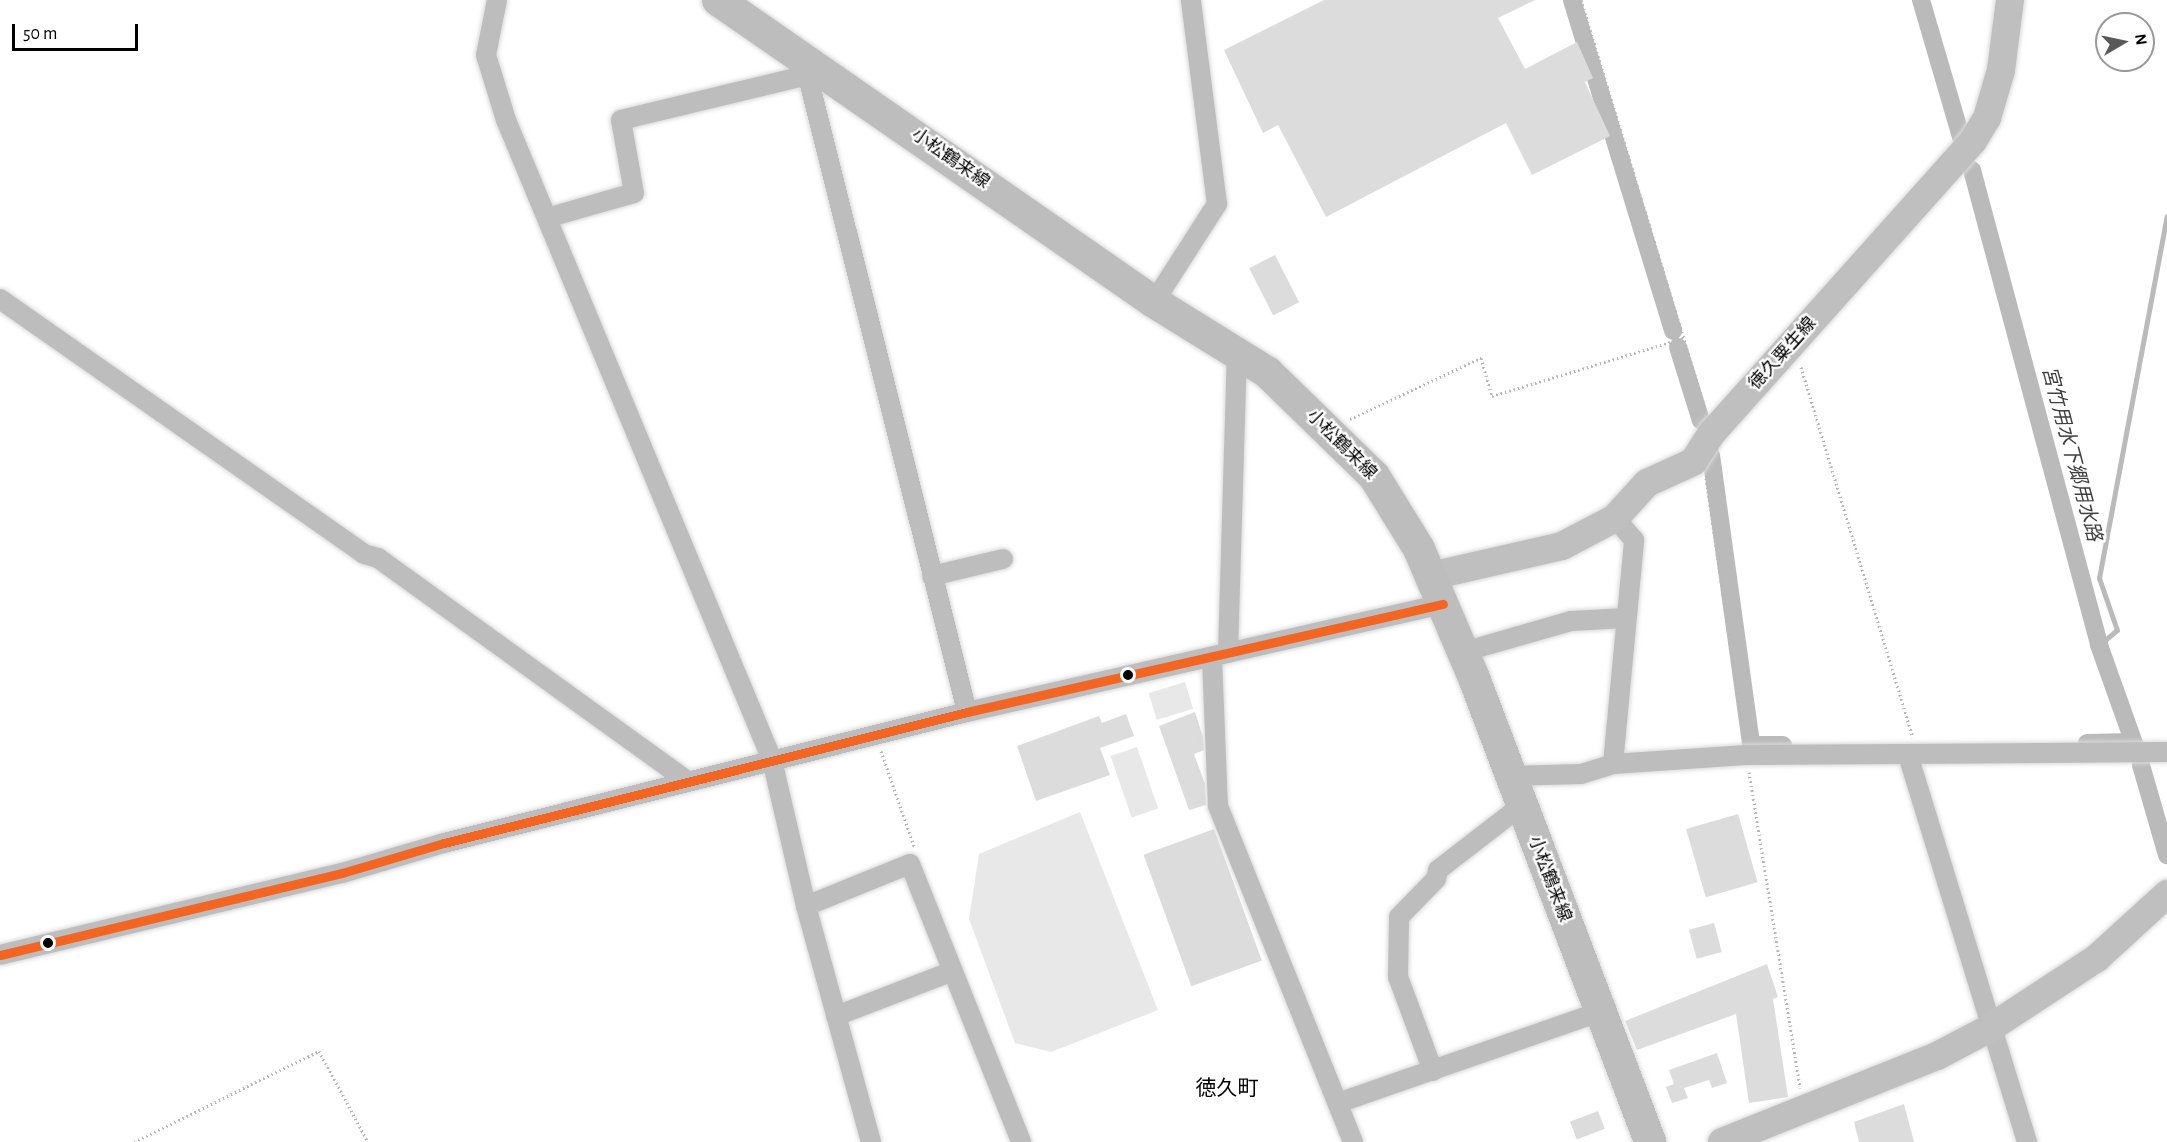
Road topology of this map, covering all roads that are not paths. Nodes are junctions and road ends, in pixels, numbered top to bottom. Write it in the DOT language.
graph roads {
  1 [pos="497,0"];
  2 [pos="718,0"];
  3 [pos="1191,0"];
  4 [pos="2010,0"];
  5 [pos="805,66"];
  6 [pos="550,217"];
  7 [pos="0,299"];
  8 [pos="1154,302"];
  9 [pos="1238,354"];
  10 [pos="1615,518"];
  11 [pos="1003,559"];
  12 [pos="932,576"];
  13 [pos="1437,590"];
  14 [pos="1626,618"];
  15 [pos="1463,652"];
  16 [pos="1220,655"];
  17 [pos="967,712"];
  18 [pos="2167,752"];
  19 [pos="1913,755"];
  20 [pos="772,760"];
  21 [pos="1612,764"];
  22 [pos="1510,776"];
  23 [pos="687,781"];
  24 [pos="1522,806"];
  25 [pos="2167,894"];
  26 [pos="806,906"];
  27 [pos="0,955"];
  28 [pos="953,971"];
  29 [pos="1600,1012"];
  30 [pos="836,1016"];
  31 [pos="1990,1028"];
  32 [pos="1433,1071"];
  33 [pos="1338,1103"];
  34 [pos="871,1142"];
  35 [pos="1021,1142"];
  36 [pos="1353,1142"];
  37 [pos="1650,1142"];
  38 [pos="1722,1142"];
  39 [pos="2027,1142"];
  1 -- 6 [label="street"];
  2 -- 5 [label="main road, 小松鶴来線"];
  3 -- 8 [label="street"];
  4 -- 10 [label="main road, 徳久粟生線"];
  5 -- 6 [label="street"];
  5 -- 8 [label="main road, 小松鶴来線"];
  5 -- 12 [label="street"];
  6 -- 20 [label="street"];
  7 -- 23 [label="street"];
  8 -- 9 [label="main road, 小松鶴来線"];
  9 -- 13 [label="main road, 小松鶴来線"];
  9 -- 16 [label="street"];
  10 -- 13 [label="main road, 徳久粟生線"];
  10 -- 14 [label="street"];
  11 -- 12 [label="street"];
  12 -- 17 [label="street"];
  13 -- 15 [label="main road, 小松鶴来線"];
  13 -- 16 [label="street"];
  14 -- 15 [label="street"];
  14 -- 21 [label="street"];
  15 -- 22 [label="main road, 小松鶴来線"];
  16 -- 17 [label="street"];
  16 -- 33 [label="street"];
  17 -- 20 [label="street"];
  18 -- 19 [label="street"];
  19 -- 21 [label="street"];
  19 -- 31 [label="street"];
  20 -- 23 [label="street"];
  20 -- 26 [label="street"];
  21 -- 22 [label="street"];
  22 -- 24 [label="main road, 小松鶴来線"];
  23 -- 27 [label="street"];
  24 -- 29 [label="main road, 小松鶴来線"];
  24 -- 32 [label="street"];
  25 -- 31 [label="main road"];
  26 -- 28 [label="street"];
  26 -- 30 [label="street"];
  28 -- 30 [label="street"];
  28 -- 35 [label="street"];
  29 -- 32 [label="street"];
  29 -- 37 [label="main road, 小松鶴来線"];
  30 -- 34 [label="street"];
  31 -- 38 [label="main road"];
  31 -- 39 [label="street"];
  32 -- 33 [label="street"];
  33 -- 36 [label="street"];
}
